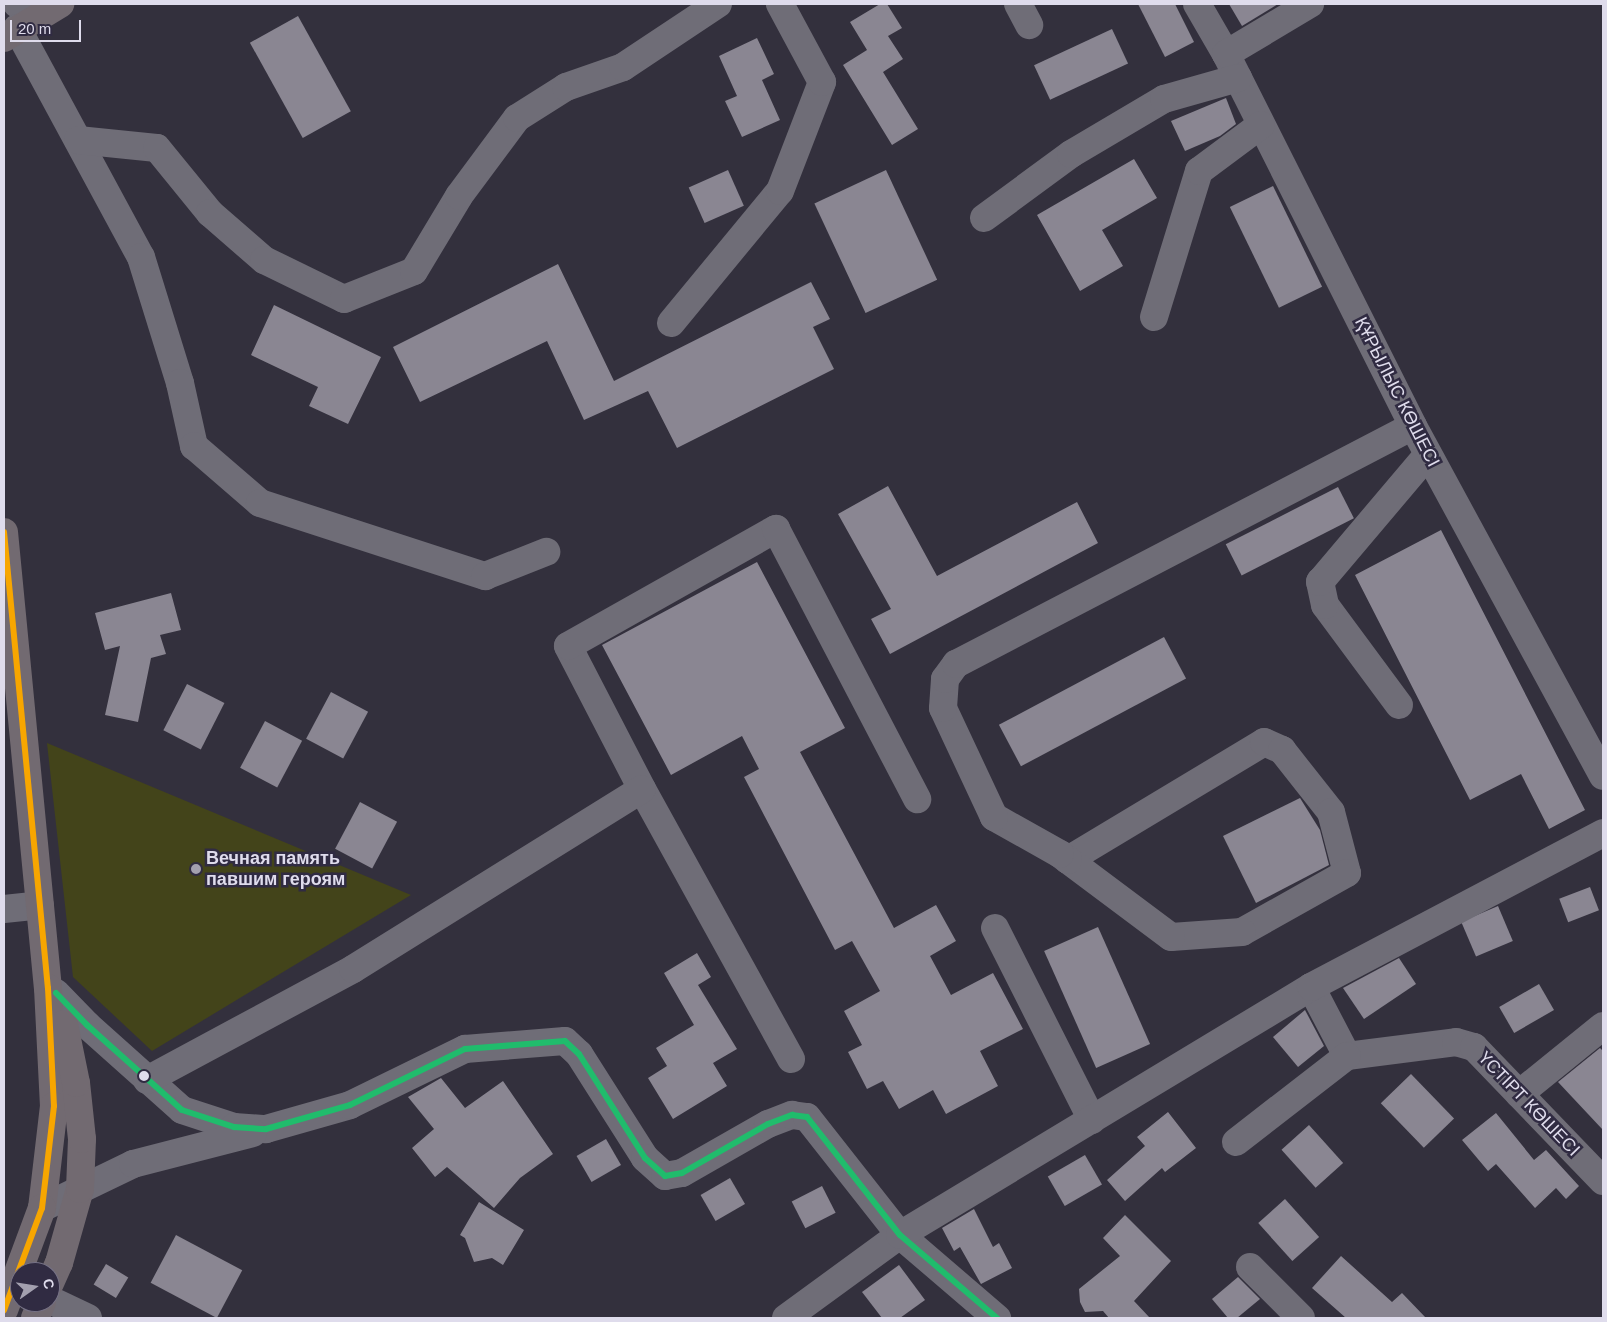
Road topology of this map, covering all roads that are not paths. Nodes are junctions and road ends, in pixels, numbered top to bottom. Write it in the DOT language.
graph roads {
  1 [pos="718,4"];
  2 [pos="780,4"];
  3 [pos="1198,4"];
  4 [pos="1310,4"];
  5 [pos="27,18"];
  6 [pos="1232,66"];
  7 [pos="1261,125"];
  8 [pos="78,140"];
  9 [pos="984,218"];
  10 [pos="1154,316"];
  11 [pos="671,323"];
  12 [pos="1414,426"];
  13 [pos="1428,454"];
  14 [pos="4,532"];
  15 [pos="546,552"];
  16 [pos="5,566"];
  17 [pos="1399,705"];
  18 [pos="1603,776"];
  19 [pos="642,789"];
  20 [pos="917,799"];
  21 [pos="1598,837"];
  22 [pos="1068,860"];
  23 [pos="40,905"];
  24 [pos="4,909"];
  25 [pos="995,928"];
  26 [pos="44,942"];
  27 [pos="1310,987"];
  28 [pos="56,993"];
  29 [pos="1603,1026"];
  30 [pos="1347,1056"];
  31 [pos="791,1059"];
  32 [pos="147,1080"];
  33 [pos="1519,1094"];
  34 [pos="1092,1120"];
  35 [pos="266,1129"];
  36 [pos="1236,1142"];
  37 [pos="1603,1181"];
  38 [pos="80,1189"];
  39 [pos="42,1208"];
  40 [pos="900,1235"];
  41 [pos="25,1262"];
  42 [pos="57,1262"];
  43 [pos="1250,1267"];
  44 [pos="10,1299"];
  45 [pos="60,1305"];
  46 [pos="4,1310"];
  47 [pos="88,1318"];
  48 [pos="786,1318"];
  49 [pos="997,1318"];
  50 [pos="1301,1318"];
  1 -- 8 [label="street"];
  2 -- 11 [label="street"];
  3 -- 6 [label="street, ҚҰРЫЛЫС КӨШЕСІ"];
  4 -- 6 [label="street"];
  5 -- 8 [label="street"];
  6 -- 7 [label="street, ҚҰРЫЛЫС КӨШЕСІ"];
  6 -- 9 [label="street"];
  7 -- 10 [label="street"];
  7 -- 12 [label="street, ҚҰРЫЛЫС КӨШЕСІ"];
  8 -- 15 [label="street"];
  12 -- 13 [label="street, ҚҰРЫЛЫС КӨШЕСІ"];
  12 -- 22 [label="street"];
  13 -- 17 [label="street"];
  13 -- 18 [label="street, ҚҰРЫЛЫС КӨШЕСІ"];
  14 -- 16 [label="main road"];
  16 -- 23 [label="main road"];
  19 -- 20 [label="street"];
  19 -- 31 [label="street"];
  19 -- 32 [label="street"];
  21 -- 27 [label="street"];
  22 -- 22 [label="street"];
  23 -- 24 [label="street"];
  23 -- 26 [label="main road"];
  25 -- 34 [label="street"];
  26 -- 28 [label="main road"];
  26 -- 39 [label="main road"];
  27 -- 30 [label="street"];
  27 -- 34 [label="street"];
  28 -- 32 [label="street"];
  28 -- 38 [label="main road"];
  29 -- 33 [label="street"];
  30 -- 33 [label="street, ҮСТІРТ КӨШЕСІ"];
  30 -- 36 [label="street"];
  32 -- 35 [label="street"];
  33 -- 37 [label="street, ҮСТІРТ КӨШЕСІ"];
  34 -- 40 [label="street"];
  35 -- 38 [label="street"];
  35 -- 40 [label="street"];
  38 -- 39 [label="street"];
  38 -- 42 [label="main road"];
  39 -- 41 [label="main road"];
  40 -- 48 [label="street"];
  40 -- 49 [label="street"];
  43 -- 50 [label="street"];
  44 -- 46 [label="main road"];
  45 -- 47 [label="street"];
}
